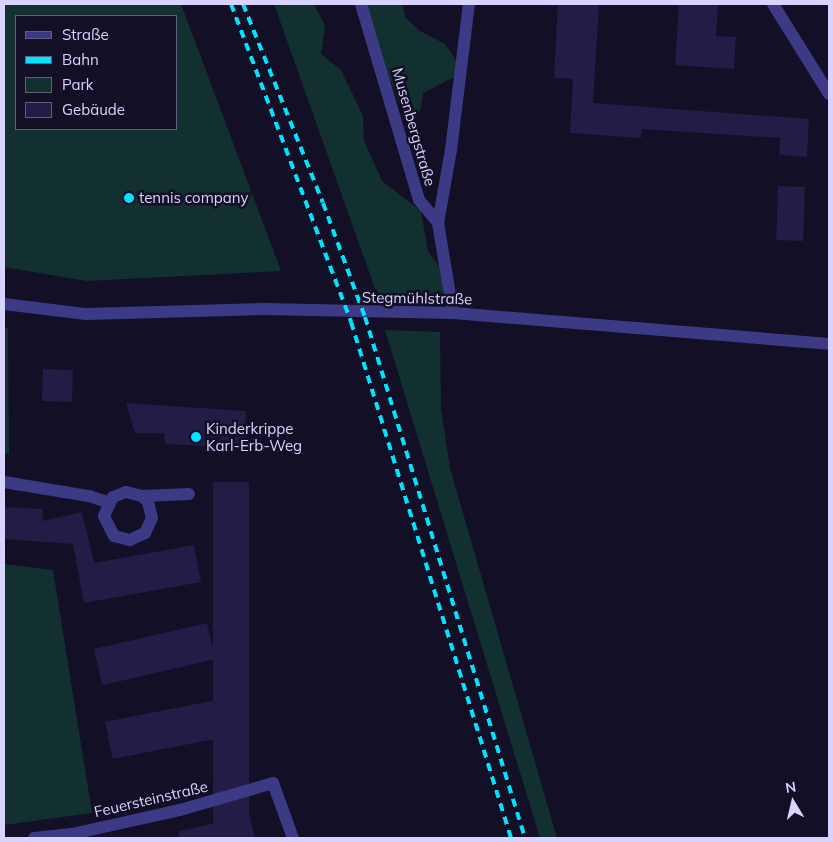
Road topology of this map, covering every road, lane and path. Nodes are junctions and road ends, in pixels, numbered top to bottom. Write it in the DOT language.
graph roads {
  1 [pos="361,4"];
  2 [pos="469,4"];
  3 [pos="773,4"];
  4 [pos="829,94"];
  5 [pos="438,223"];
  6 [pos="4,304"];
  7 [pos="453,313"];
  8 [pos="829,344"];
  9 [pos="4,482"];
  10 [pos="189,494"];
  11 [pos="142,496"];
  12 [pos="108,502"];
  13 [pos="72,836"];
  14 [pos="34,838"];
  15 [pos="293,838"];
  1 -- 5 [label="street, Musenbergstraße"];
  2 -- 5 [label="street"];
  3 -- 4 [label="street"];
  5 -- 7 [label="street"];
  6 -- 7 [label="street, Stegmühlstraße"];
  7 -- 8 [label="street, Stegmühlstraße"];
  9 -- 12 [label="street"];
  10 -- 11 [label="street"];
  11 -- 12 [label="street"];
  11 -- 12 [label="street"];
  13 -- 14 [label="street, Feuersteinstraße"];
  13 -- 15 [label="street, Feuersteinstraße"];
}
